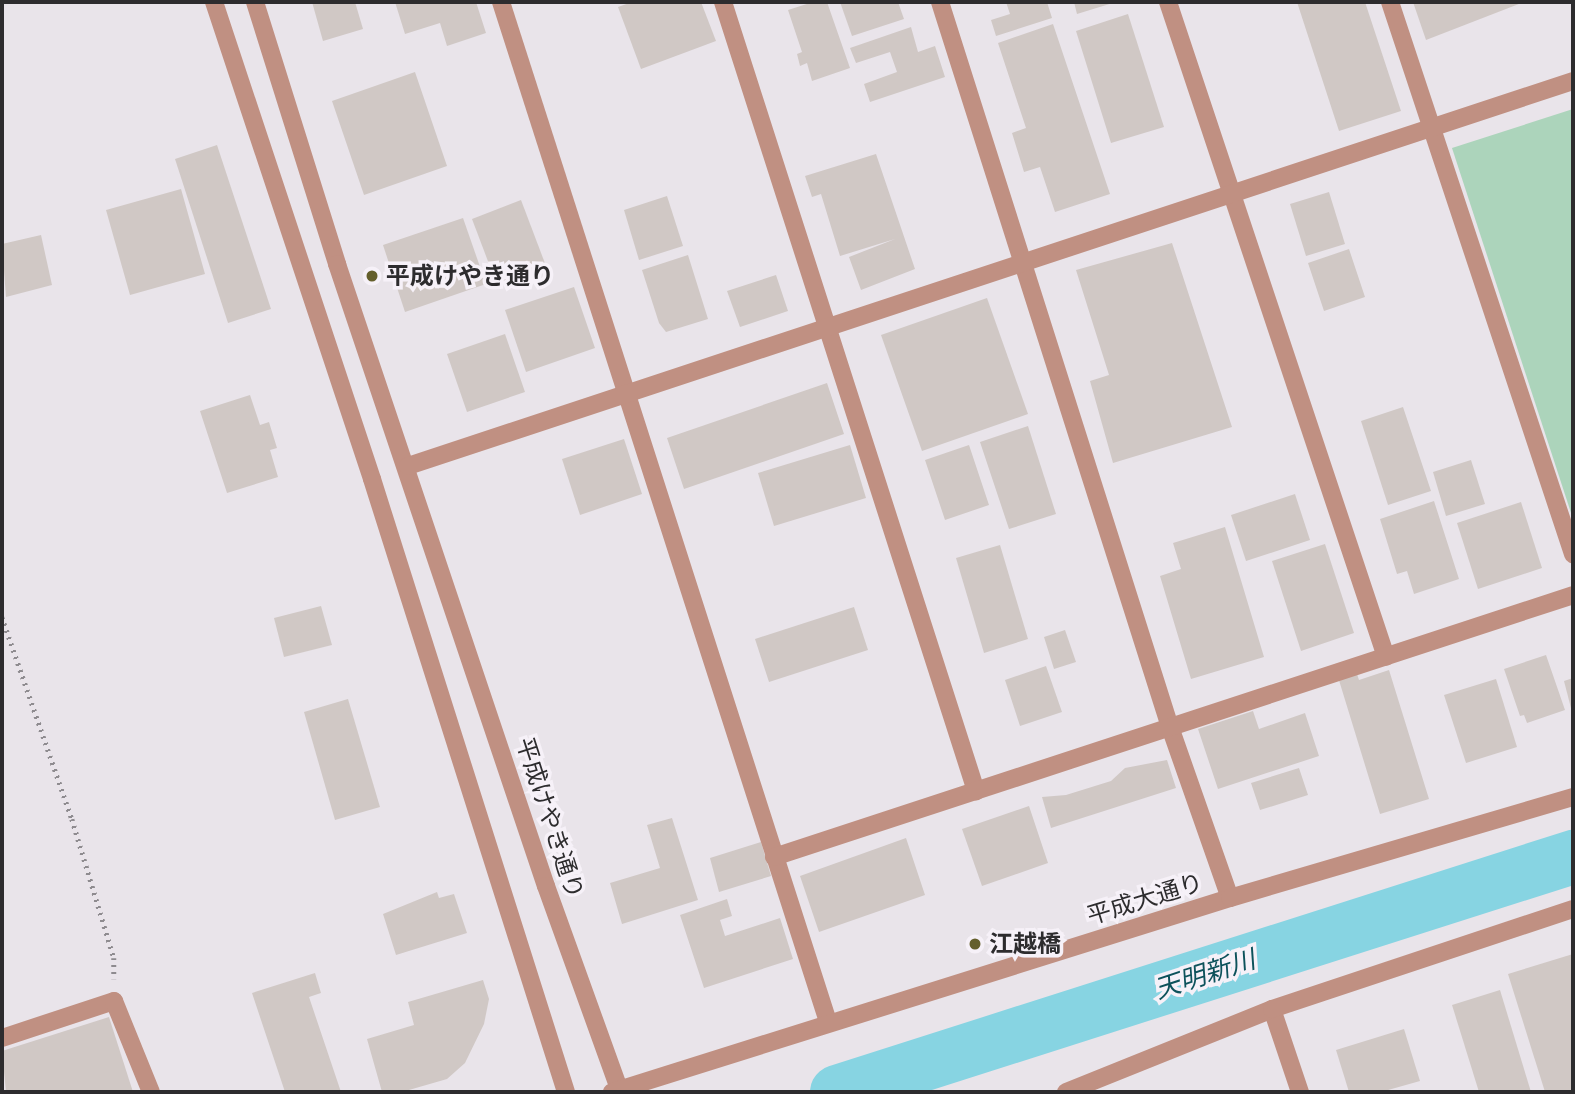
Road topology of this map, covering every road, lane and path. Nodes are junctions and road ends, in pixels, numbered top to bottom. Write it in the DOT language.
graph roads {
  1 [pos="214,2"];
  2 [pos="255,2"];
  3 [pos="501,2"];
  4 [pos="723,2"];
  5 [pos="940,2"];
  6 [pos="1167,2"];
  7 [pos="1390,2"];
  8 [pos="1573,81"];
  9 [pos="1431,127"];
  10 [pos="1232,194"];
  11 [pos="1026,262"];
  12 [pos="830,325"];
  13 [pos="629,395"];
  14 [pos="408,466"];
  15 [pos="1573,554"];
  16 [pos="1573,595"];
  17 [pos="2,617"];
  18 [pos="1386,657"];
  19 [pos="1170,727"];
  20 [pos="976,791"];
  21 [pos="1573,797"];
  22 [pos="774,857"];
  23 [pos="1230,898"];
  24 [pos="1573,909"];
  25 [pos="114,1000"];
  26 [pos="1272,1009"];
  27 [pos="828,1022"];
  28 [pos="2,1038"];
  29 [pos="617,1091"];
  30 [pos="151,1092"];
  31 [pos="566,1092"];
  32 [pos="1066,1092"];
  33 [pos="1300,1092"];
  1 -- 31 [label="street"];
  2 -- 14 [label="street, 平成けやき通り"];
  3 -- 13 [label="street"];
  4 -- 12 [label="street"];
  5 -- 11 [label="street"];
  6 -- 10 [label="street"];
  7 -- 9 [label="street"];
  8 -- 9 [label="street"];
  9 -- 10 [label="street"];
  9 -- 15 [label="street"];
  10 -- 11 [label="street"];
  10 -- 18 [label="street"];
  11 -- 12 [label="street"];
  11 -- 19 [label="street"];
  12 -- 13 [label="street"];
  12 -- 20 [label="street"];
  13 -- 14 [label="street"];
  13 -- 22 [label="street"];
  14 -- 29 [label="street, 平成けやき通り"];
  16 -- 18 [label="street"];
  17 -- 25 [label="path"];
  18 -- 19 [label="street"];
  19 -- 20 [label="street"];
  19 -- 23 [label="street"];
  20 -- 22 [label="street"];
  21 -- 23 [label="street, 平成大通り"];
  22 -- 27 [label="street"];
  23 -- 27 [label="street, 平成大通り"];
  24 -- 26 [label="street"];
  25 -- 28 [label="street"];
  25 -- 30 [label="street"];
  26 -- 32 [label="street"];
  26 -- 33 [label="street"];
  27 -- 29 [label="street, 平成大通り"];
}
